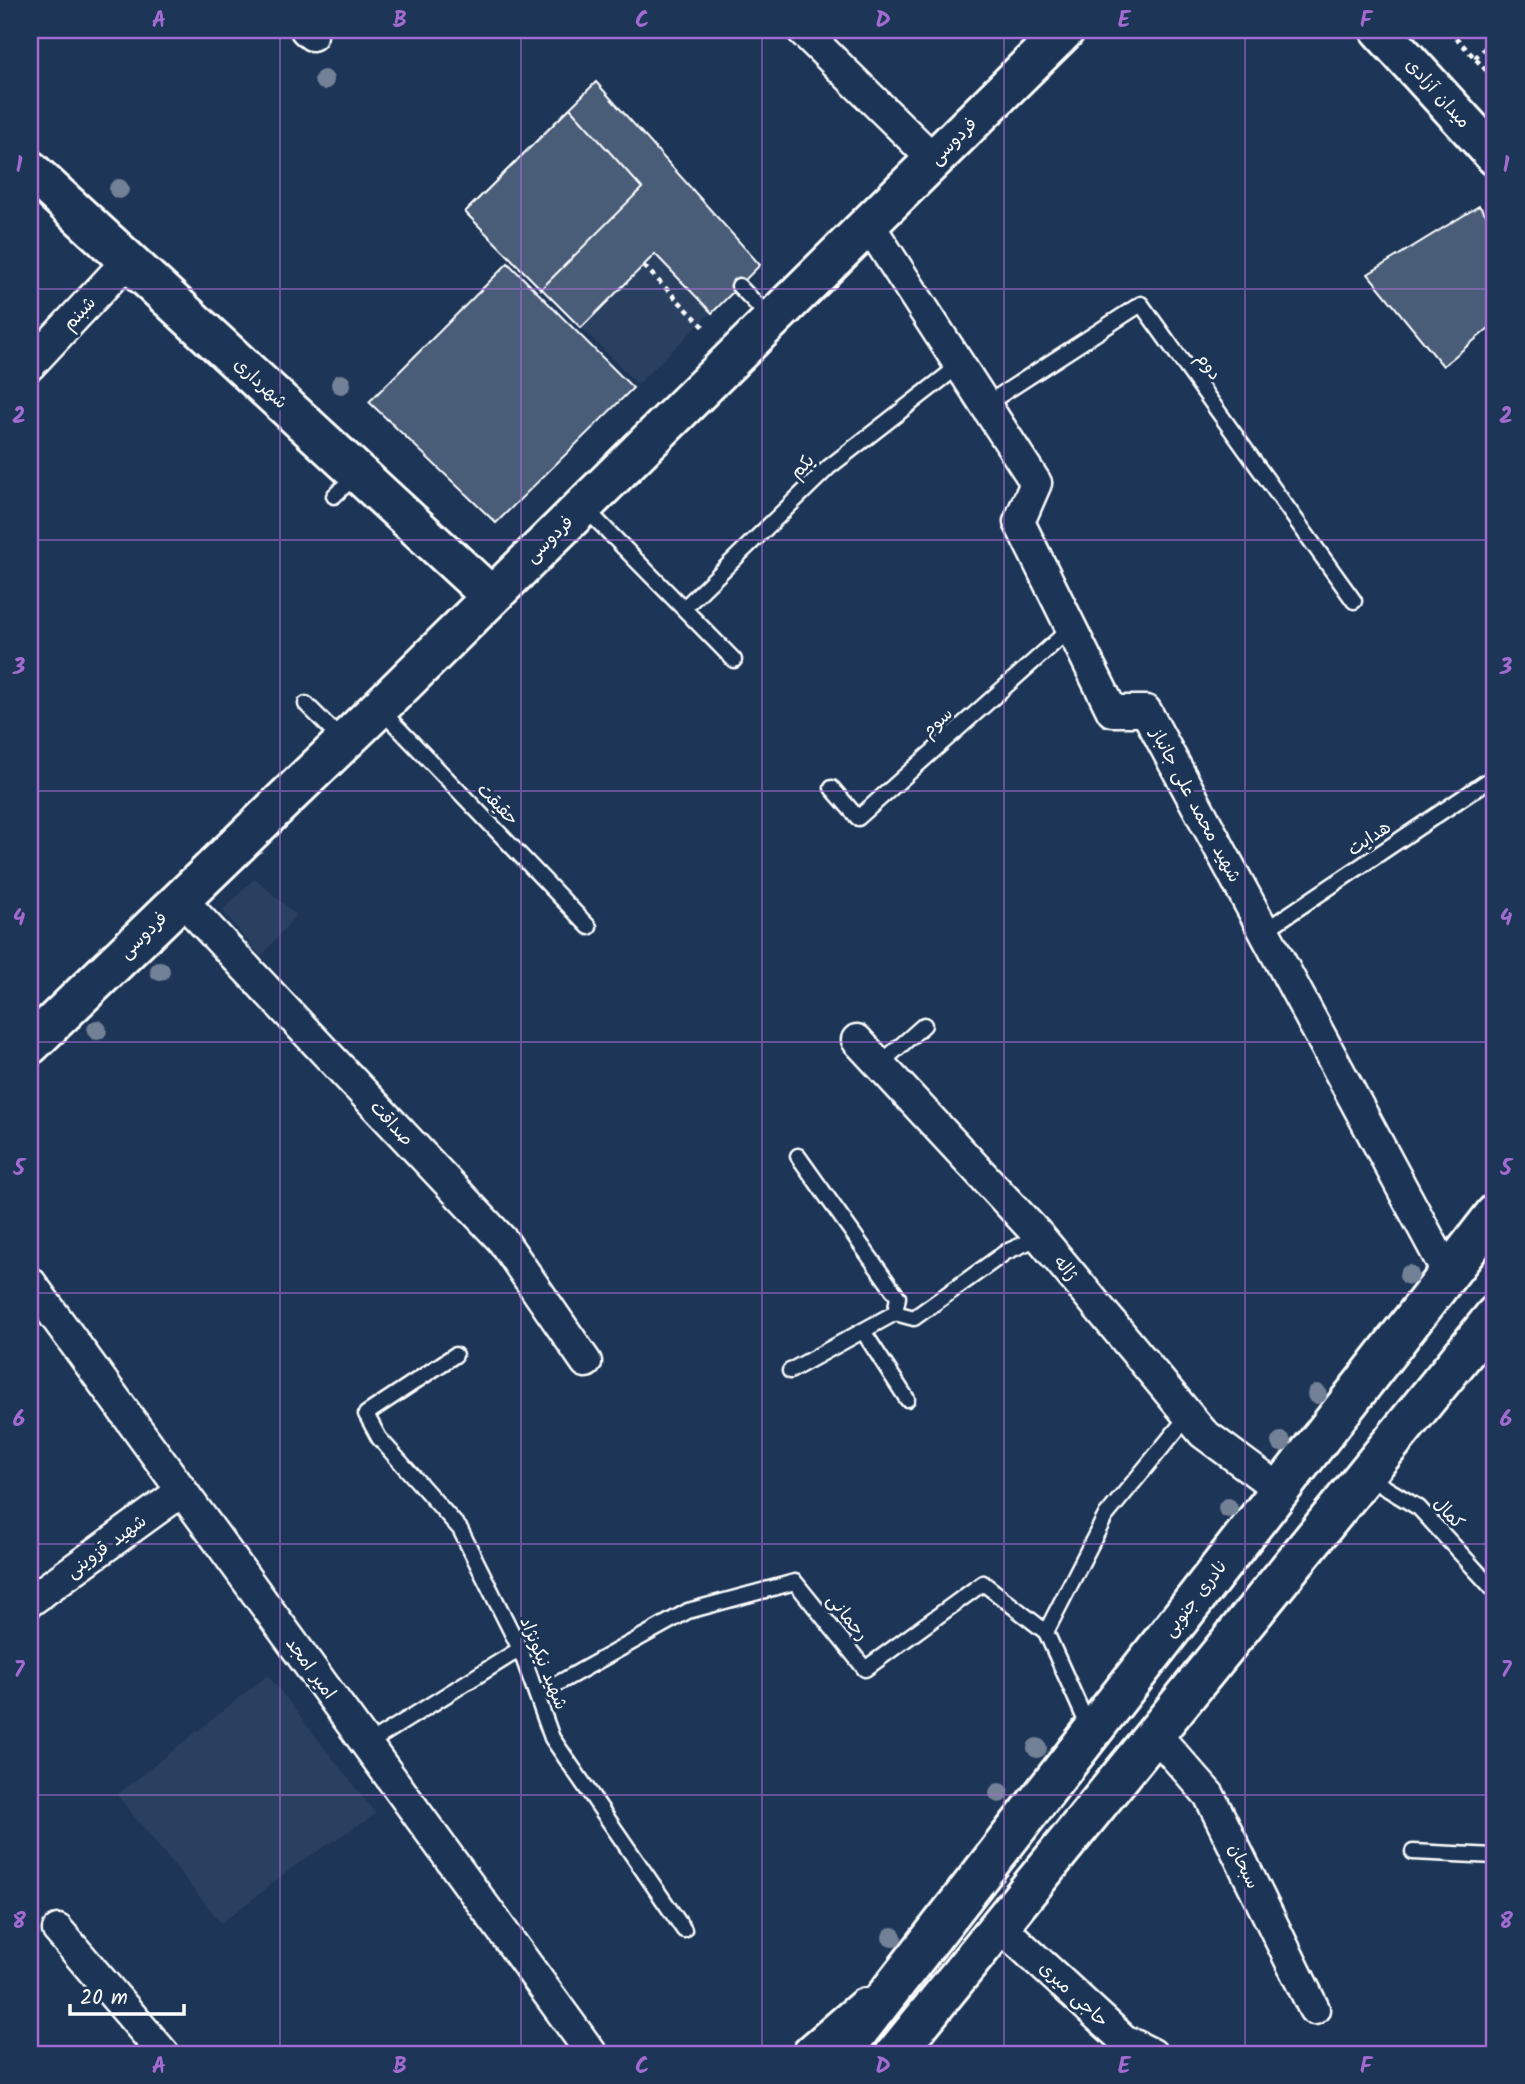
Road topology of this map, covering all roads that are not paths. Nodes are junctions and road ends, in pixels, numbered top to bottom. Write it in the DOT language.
graph roads {
  1 [pos="802,30"];
  2 [pos="1065,30"];
  3 [pos="1380,30"];
  4 [pos="1495,156"];
  5 [pos="933,159"];
  6 [pos="30,170"];
  7 [pos="869,225"];
  8 [pos="128,260"];
  9 [pos="739,285"];
  10 [pos="772,320"];
  11 [pos="30,365"];
  12 [pos="960,365"];
  13 [pos="985,405"];
  14 [pos="583,506"];
  15 [pos="491,596"];
  16 [pos="1354,601"];
  17 [pos="684,608"];
  18 [pos="1071,628"];
  19 [pos="734,660"];
  20 [pos="306,704"];
  21 [pos="379,708"];
  22 [pos="344,742"];
  23 [pos="1495,776"];
  24 [pos="832,788"];
  25 [pos="181,899"];
  26 [pos="589,927"];
  27 [pos="1264,931"];
  28 [pos="924,1025"];
  29 [pos="857,1040"];
  30 [pos="30,1045"];
  31 [pos="880,1065"];
  32 [pos="798,1156"];
  33 [pos="1495,1214"];
  34 [pos="1040,1237"];
  35 [pos="1447,1274"];
  36 [pos="30,1282"];
  37 [pos="895,1314"];
  38 [pos="1495,1315"];
  39 [pos="863,1331"];
  40 [pos="455,1355"];
  41 [pos="586,1362"];
  42 [pos="790,1371"];
  43 [pos="907,1399"];
  44 [pos="1188,1416"];
  45 [pos="1365,1476"];
  46 [pos="1280,1490"];
  47 [pos="182,1491"];
  48 [pos="1494,1590"];
  49 [pos="30,1601"];
  50 [pos="1046,1632"];
  51 [pos="520,1649"];
  52 [pos="537,1695"];
  53 [pos="1091,1731"];
  54 [pos="1156,1735"];
  55 [pos="366,1745"];
  56 [pos="1413,1852"];
  57 [pos="1495,1856"];
  58 [pos="1000,1926"];
  59 [pos="58,1930"];
  60 [pos="684,1930"];
  61 [pos="896,1982"];
  62 [pos="937,2004"];
  63 [pos="1314,2009"];
  64 [pos="164,2054"];
  65 [pos="592,2054"];
  66 [pos="812,2054"];
  67 [pos="841,2054"];
  68 [pos="895,2054"];
  69 [pos="910,2054"];
  70 [pos="1152,2054"];
  1 -- 5 [label="street"];
  2 -- 5 [label="main road, فردوسی"];
  3 -- 4 [label="main road, میدان آزادی"];
  5 -- 7 [label="main road, فردوسی"];
  6 -- 8 [label="main road, شهرداری"];
  7 -- 10 [label="main road, فردوسی"];
  7 -- 12 [label="street, شهید محمد علی جانباز"];
  8 -- 11 [label="street, شبنم"];
  8 -- 15 [label="main road, شهرداری"];
  9 -- 10 [label="lane"];
  10 -- 14 [label="main road, فردوسی"];
  12 -- 13 [label="street, شهید محمد علی جانباز"];
  12 -- 17 [label="lane, یکم"];
  13 -- 16 [label="lane, دوم"];
  13 -- 18 [label="street, شهید محمد علی جانباز"];
  14 -- 15 [label="main road, فردوسی"];
  14 -- 17 [label="lane"];
  15 -- 21 [label="main road, فردوسی"];
  17 -- 19 [label="lane"];
  18 -- 24 [label="lane, سوم"];
  18 -- 27 [label="street, شهید محمد علی جانباز"];
  20 -- 22 [label="lane"];
  21 -- 22 [label="main road, فردوسی"];
  21 -- 26 [label="lane, حقیقت"];
  22 -- 25 [label="main road, فردوسی"];
  23 -- 27 [label="lane, هدایت"];
  25 -- 30 [label="main road, فردوسی"];
  25 -- 41 [label="street, صداقت"];
  27 -- 35 [label="street, شهید محمد علی جانباز"];
  28 -- 31 [label="lane"];
  29 -- 31 [label="street, ژاله"];
  31 -- 34 [label="street, ژاله"];
  32 -- 37 [label="lane"];
  33 -- 35 [label="main road, نادری جنوبی"];
  34 -- 37 [label="lane"];
  34 -- 44 [label="street, ژاله"];
  35 -- 46 [label="main road, نادری جنوبی"];
  36 -- 47 [label="street, امیر امجد"];
  37 -- 39 [label="lane"];
  38 -- 45 [label="main road"];
  39 -- 42 [label="lane"];
  39 -- 43 [label="lane"];
  40 -- 51 [label="lane, شهید نیکونژاد"];
  44 -- 46 [label="street, ژاله"];
  44 -- 50 [label="lane"];
  45 -- 48 [label="lane, کمال"];
  45 -- 54 [label="main road"];
  46 -- 53 [label="main road, نادری جنوبی"];
  47 -- 49 [label="street, شهید قزوینی"];
  47 -- 55 [label="street, امیر امجد"];
  50 -- 52 [label="lane, رحمانی"];
  50 -- 53 [label="lane, رحمانی"];
  51 -- 52 [label="lane, شهید نیکونژاد"];
  51 -- 55 [label="lane"];
  52 -- 60 [label="lane, شهید نیکونژاد"];
  53 -- 61 [label="main road, نادری جنوبی"];
  54 -- 58 [label="main road"];
  54 -- 63 [label="street, سبحان"];
  55 -- 65 [label="street, امیر امجد"];
  56 -- 57 [label="lane"];
  58 -- 62 [label="main road"];
  58 -- 70 [label="street, حاجی میری"];
  59 -- 64 [label="street"];
  61 -- 66 [label="main road, نادری جنوبی"];
  61 -- 67 [label="main road, نادری جنوبی"];
  62 -- 68 [label="main road"];
  62 -- 69 [label="main road"];
}
